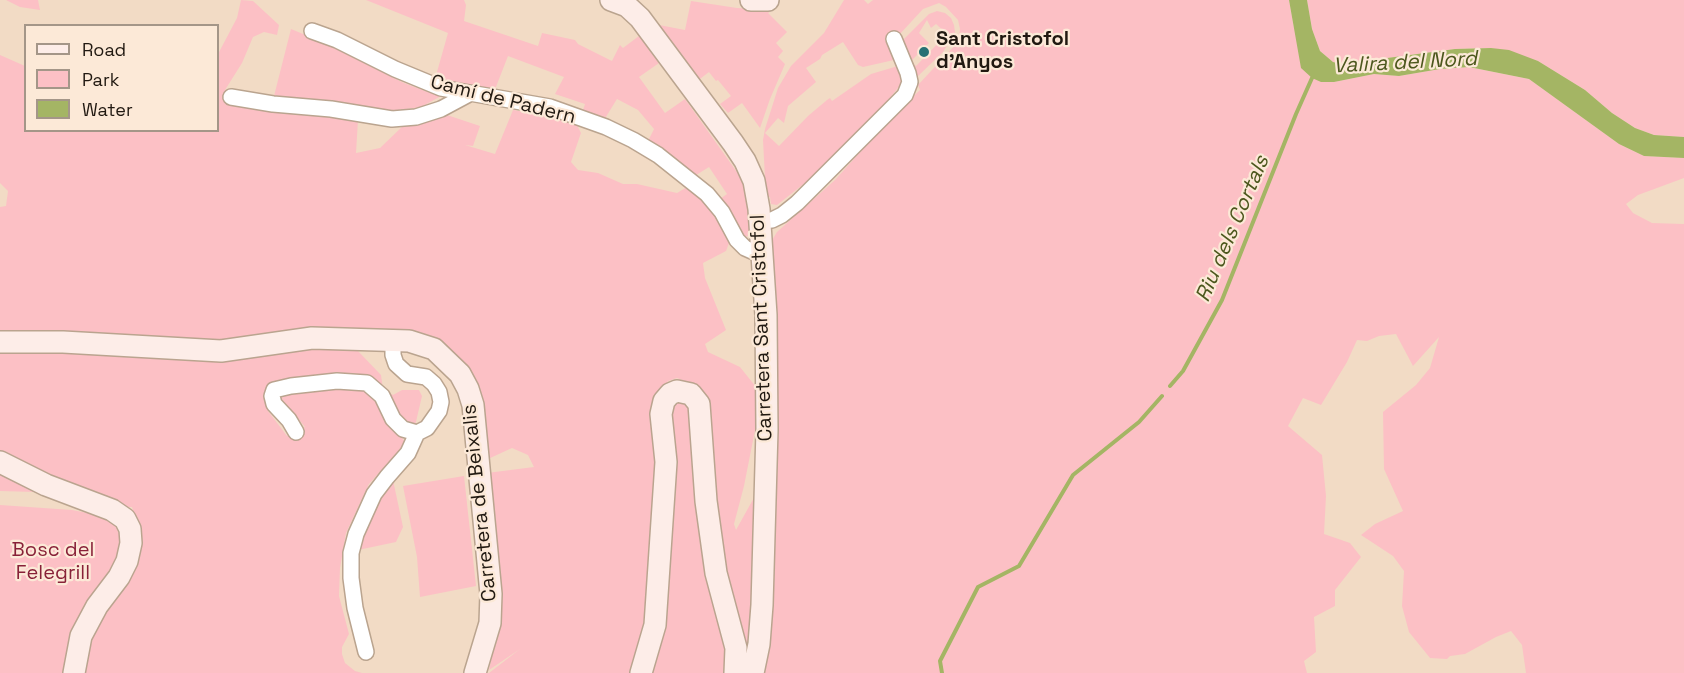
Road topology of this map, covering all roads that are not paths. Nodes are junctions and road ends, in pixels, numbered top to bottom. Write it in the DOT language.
graph roads {
  1 [pos="611,0"];
  2 [pos="751,0"];
  3 [pos="768,0"];
  4 [pos="312,31"];
  5 [pos="894,39"];
  6 [pos="469,94"];
  7 [pos="231,97"];
  8 [pos="760,221"];
  9 [pos="762,252"];
  10 [pos="393,341"];
  11 [pos="0,342"];
  12 [pos="296,432"];
  13 [pos="417,433"];
  14 [pos="0,462"];
  15 [pos="366,652"];
  16 [pos="74,673"];
  17 [pos="475,673"];
  18 [pos="641,673"];
  19 [pos="735,673"];
  20 [pos="753,673"];
  1 -- 8 [label="main road, Carretera Sant Cristofol"];
  2 -- 3 [label="main road"];
  4 -- 6 [label="street, Camí de Padern"];
  5 -- 8 [label="street"];
  6 -- 7 [label="street"];
  6 -- 9 [label="street, Camí de Padern"];
  8 -- 9 [label="main road, Carretera Sant Cristofol"];
  9 -- 20 [label="main road, Carretera Sant Cristofol"];
  10 -- 11 [label="main road, Carretera de Beixalis"];
  10 -- 13 [label="street"];
  10 -- 17 [label="main road, Carretera de Beixalis"];
  12 -- 13 [label="street"];
  13 -- 15 [label="street"];
  14 -- 16 [label="main road"];
  18 -- 19 [label="main road"];
}
